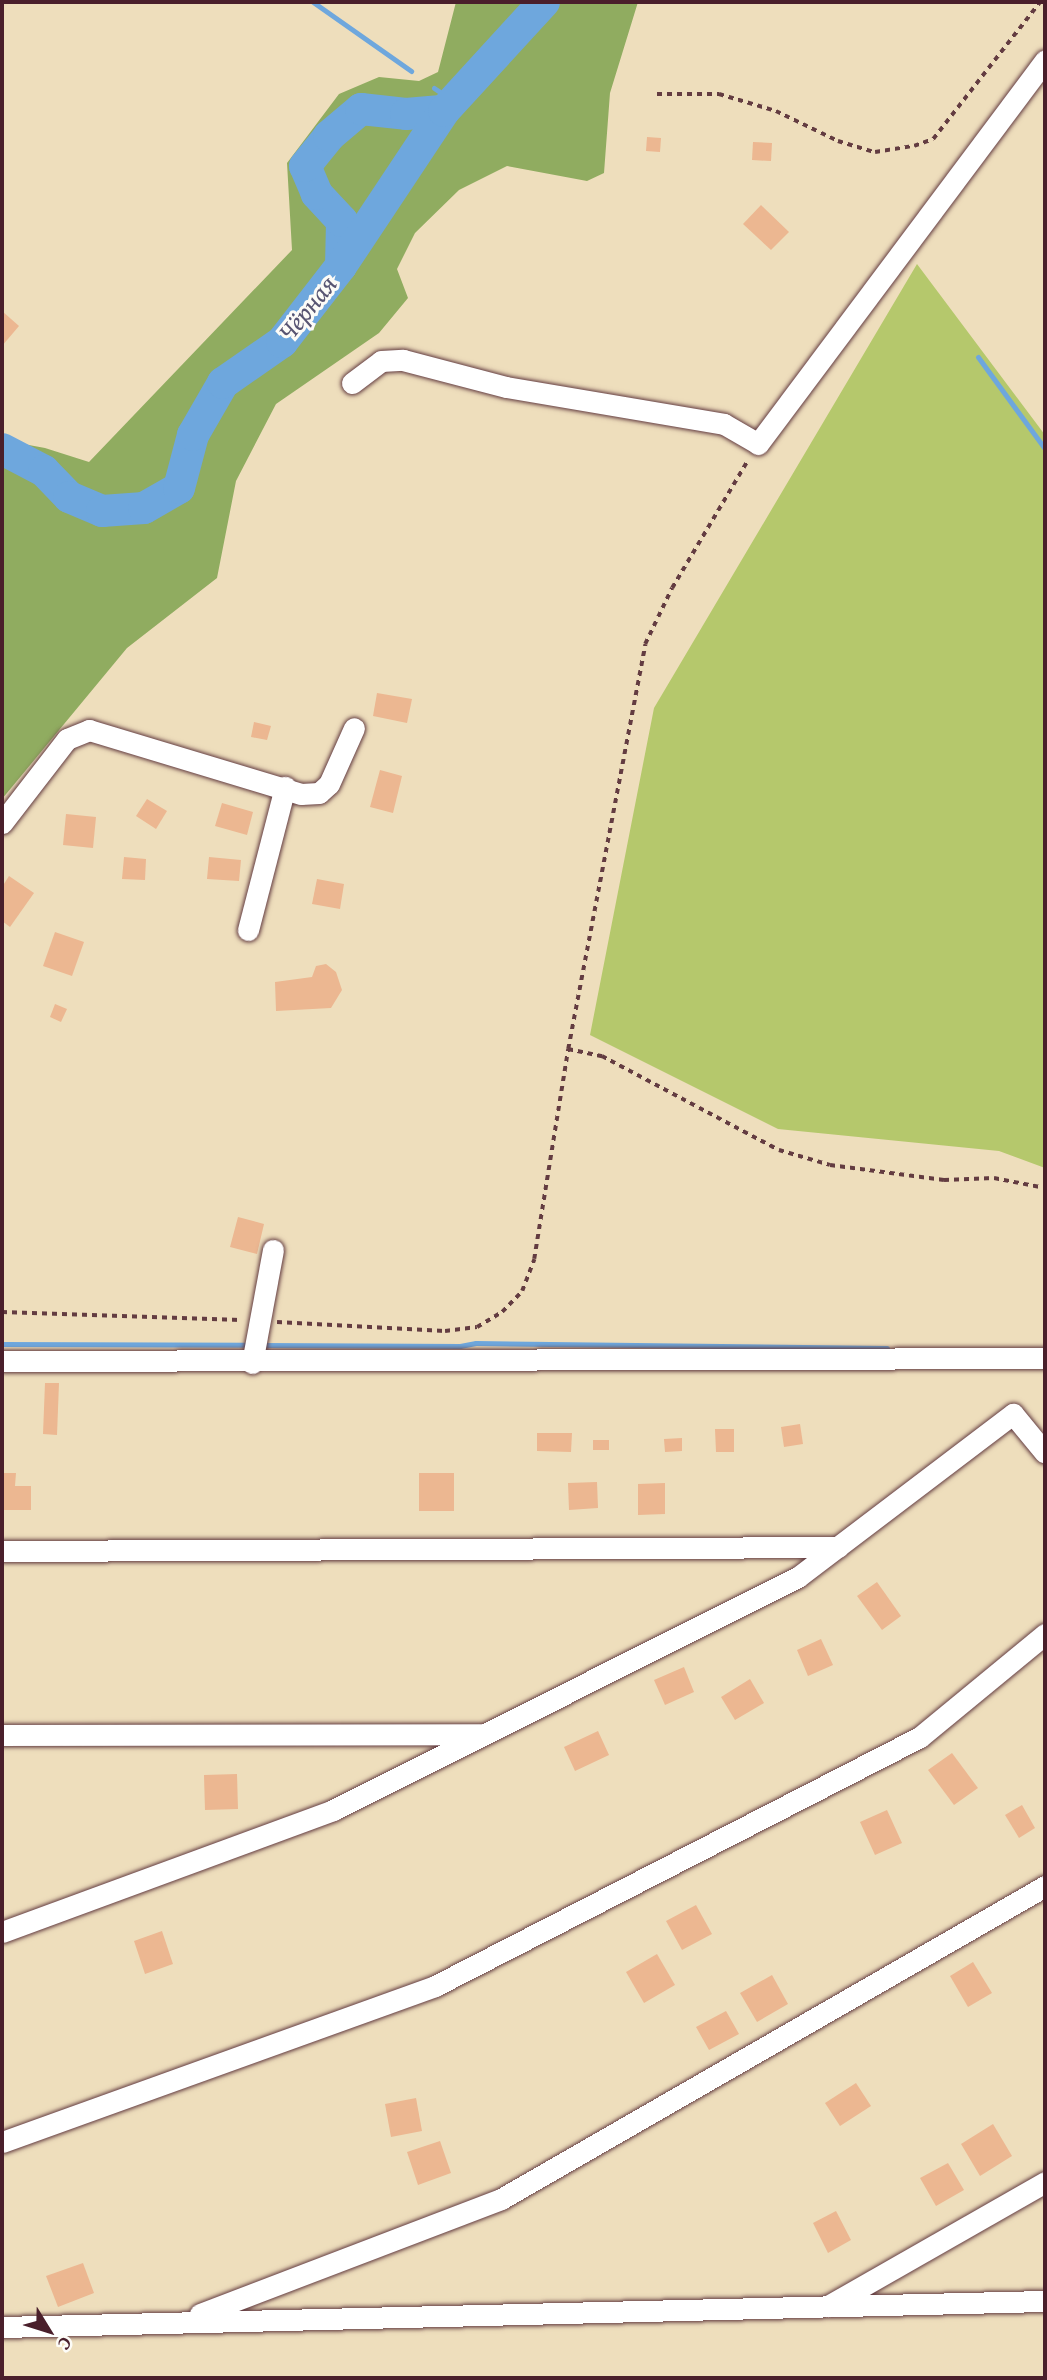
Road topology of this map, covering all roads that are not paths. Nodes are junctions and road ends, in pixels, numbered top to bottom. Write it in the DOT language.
graph roads {
  1 [pos="1045,61"];
  2 [pos="352,383"];
  3 [pos="354,728"];
  4 [pos="285,787"];
  5 [pos="2,823"];
  6 [pos="248,930"];
  7 [pos="273,1250"];
  8 [pos="1045,1358"];
  9 [pos="2,1361"];
  10 [pos="252,1363"];
  11 [pos="1045,1453"];
  12 [pos="838,1547"];
  13 [pos="2,1552"];
  14 [pos="1045,1634"];
  15 [pos="487,1734"];
  16 [pos="2,1735"];
  17 [pos="1045,1886"];
  18 [pos="2,1932"];
  19 [pos="2,2142"];
  20 [pos="1045,2182"];
  21 [pos="1045,2301"];
  22 [pos="825,2308"];
  23 [pos="187,2319"];
  24 [pos="2,2327"];
  1 -- 2 [label="street"];
  3 -- 4 [label="street"];
  4 -- 5 [label="street"];
  4 -- 6 [label="street"];
  7 -- 10 [label="street"];
  8 -- 10 [label="street"];
  9 -- 10 [label="street"];
  11 -- 12 [label="street"];
  12 -- 13 [label="street"];
  12 -- 15 [label="street"];
  14 -- 19 [label="street"];
  15 -- 16 [label="street"];
  15 -- 18 [label="street"];
  17 -- 23 [label="street"];
  20 -- 22 [label="street"];
  21 -- 22 [label="street"];
  22 -- 23 [label="street"];
  23 -- 24 [label="street"];
}
